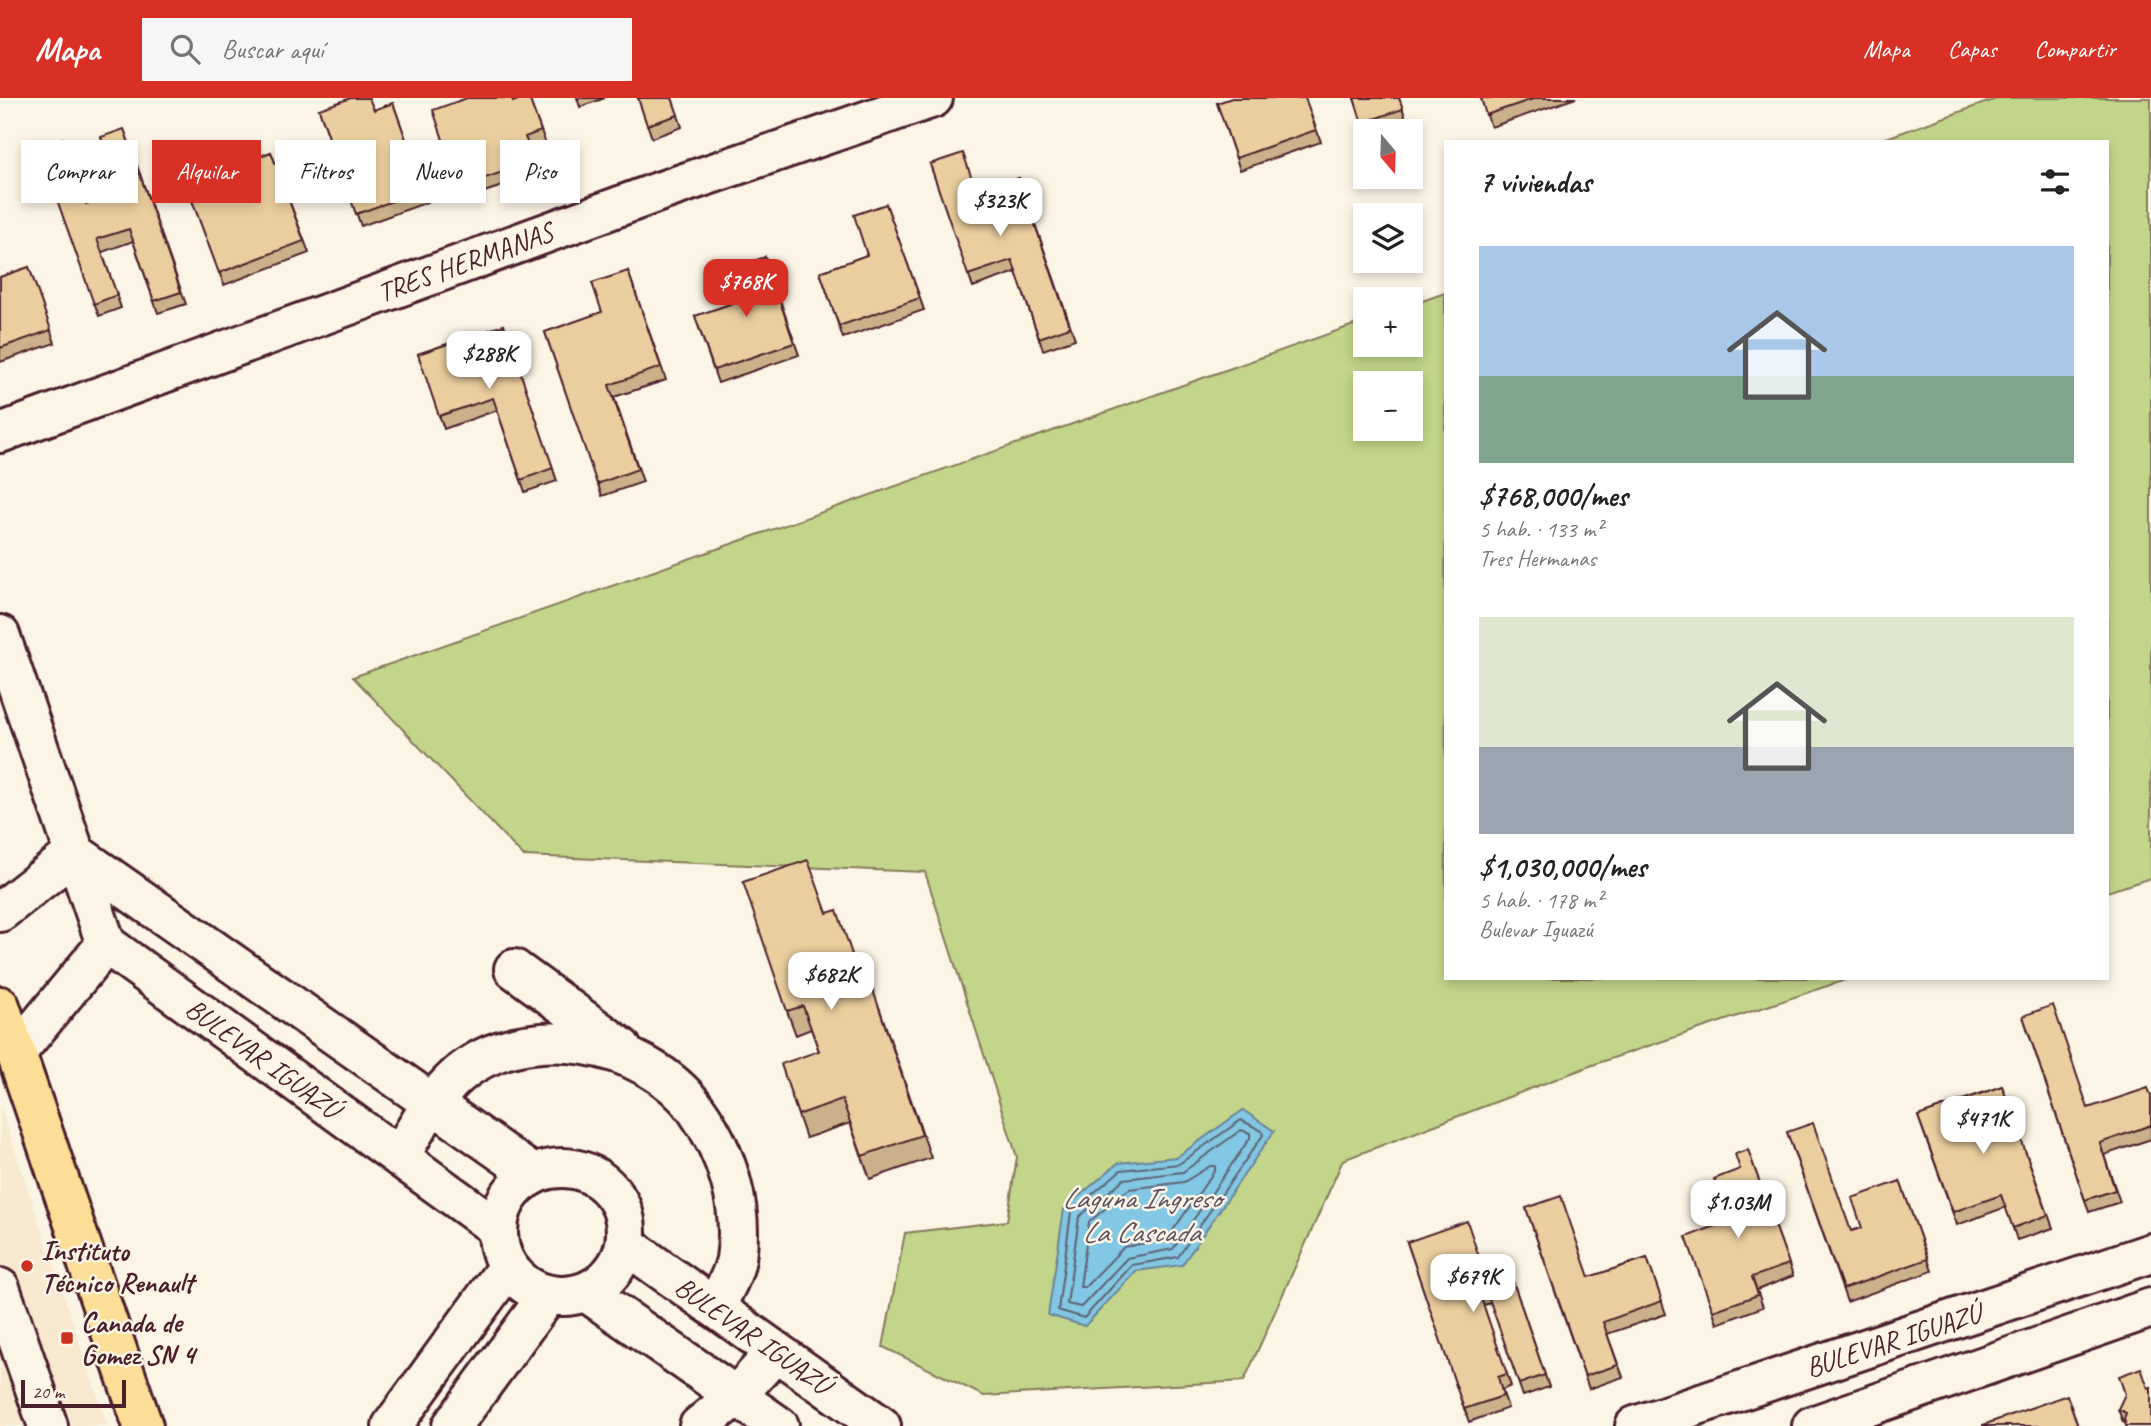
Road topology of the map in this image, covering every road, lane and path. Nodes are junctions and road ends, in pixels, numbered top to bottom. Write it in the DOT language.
graph roads {
  1 [pos="933,98"];
  2 [pos="0,432"];
  3 [pos="0,635"];
  4 [pos="75,853"];
  5 [pos="0,912"];
  6 [pos="106,944"];
  7 [pos="514,969"];
  8 [pos="0,1006"];
  9 [pos="16,1053"];
  10 [pos="662,1077"];
  11 [pos="432,1104"];
  12 [pos="399,1157"];
  13 [pos="533,1174"];
  14 [pos="497,1228"];
  15 [pos="625,1244"];
  16 [pos="2151,1253"];
  17 [pos="507,1268"];
  18 [pos="0,1288"];
  19 [pos="586,1292"];
  20 [pos="548,1295"];
  21 [pos="715,1308"];
  22 [pos="2151,1308"];
  23 [pos="1936,1325"];
  24 [pos="775,1353"];
  25 [pos="1954,1377"];
  26 [pos="737,1395"];
  27 [pos="48,1426"];
  28 [pos="143,1426"];
  29 [pos="392,1426"];
  30 [pos="452,1426"];
  31 [pos="699,1426"];
  32 [pos="779,1426"];
  33 [pos="881,1426"];
  34 [pos="1634,1426"];
  35 [pos="1812,1426"];
  1 -- 2 [label="street, TRES HERMANAS"];
  3 -- 4 [label="street"];
  4 -- 5 [label="street"];
  4 -- 6 [label="street"];
  4 -- 11 [label="street, BULEVAR IGUAZÚ"];
  6 -- 9 [label="street"];
  6 -- 12 [label="street, BULEVAR IGUAZÚ"];
  7 -- 10 [label="street"];
  8 -- 9 [label="main road"];
  9 -- 28 [label="main road"];
  10 -- 11 [label="street"];
  10 -- 21 [label="street"];
  11 -- 12 [label="street"];
  11 -- 13 [label="street, BULEVAR IGUAZÚ"];
  12 -- 14 [label="street, BULEVAR IGUAZÚ"];
  13 -- 14 [label="street"];
  13 -- 15 [label="street"];
  14 -- 17 [label="street"];
  15 -- 19 [label="street"];
  15 -- 21 [label="street, BULEVAR IGUAZÚ"];
  16 -- 23 [label="street, BULEVAR IGUAZÚ"];
  17 -- 20 [label="street"];
  17 -- 29 [label="street"];
  18 -- 27 [label="street"];
  19 -- 20 [label="street"];
  19 -- 26 [label="street, BULEVAR IGUAZÚ"];
  20 -- 30 [label="street"];
  21 -- 24 [label="street, BULEVAR IGUAZÚ"];
  22 -- 25 [label="street, BULEVAR IGUAZÚ"];
  23 -- 25 [label="street"];
  23 -- 34 [label="street, BULEVAR IGUAZÚ"];
  24 -- 26 [label="street"];
  24 -- 33 [label="street, BULEVAR IGUAZÚ"];
  25 -- 35 [label="street, BULEVAR IGUAZÚ"];
  26 -- 31 [label="street"];
  26 -- 32 [label="street, BULEVAR IGUAZÚ"];
}
